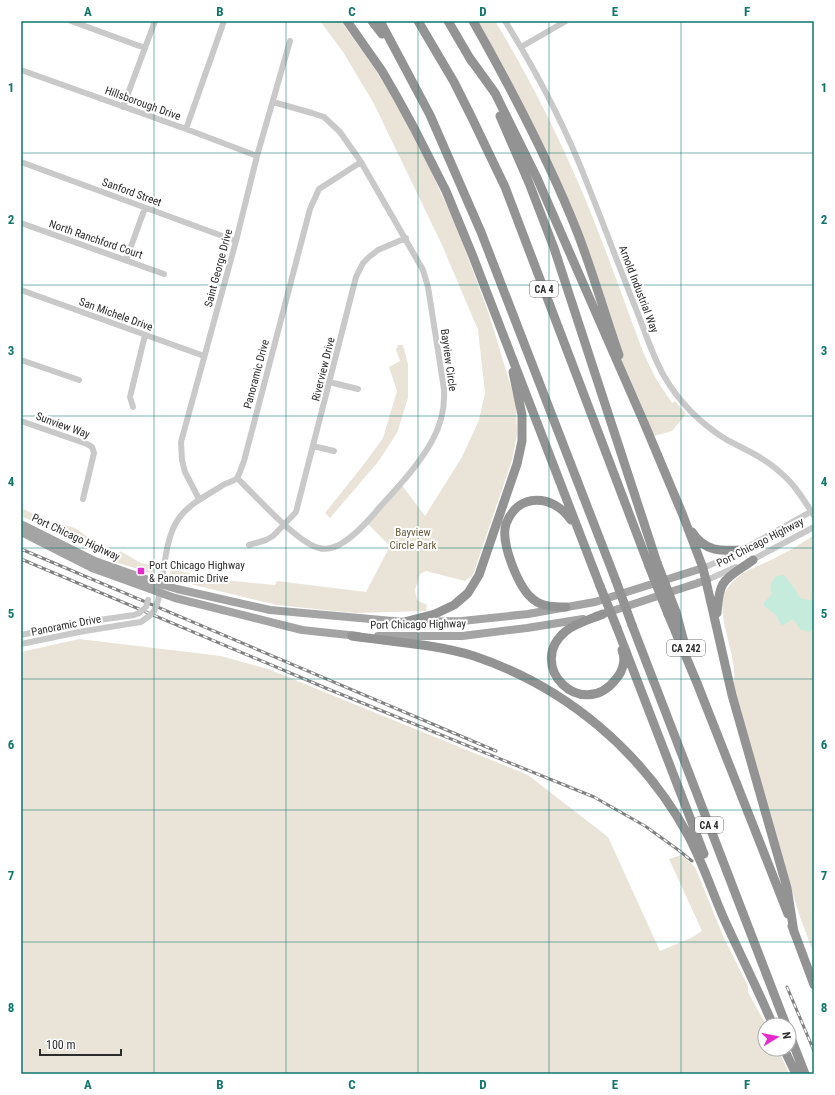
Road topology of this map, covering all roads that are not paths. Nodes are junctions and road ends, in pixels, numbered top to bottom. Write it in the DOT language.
graph roads {
  1 [pos="71,21"];
  2 [pos="155,21"];
  3 [pos="224,21"];
  4 [pos="347,21"];
  5 [pos="372,21"];
  6 [pos="380,21"];
  7 [pos="418,21"];
  8 [pos="448,21"];
  9 [pos="473,21"];
  10 [pos="505,21"];
  11 [pos="566,21"];
  12 [pos="290,41"];
  13 [pos="521,47"];
  14 [pos="145,48"];
  15 [pos="395,50"];
  16 [pos="469,57"];
  17 [pos="21,70"];
  18 [pos="273,102"];
  19 [pos="124,107"];
  20 [pos="186,129"];
  21 [pos="257,156"];
  22 [pos="21,162"];
  23 [pos="361,162"];
  24 [pos="145,208"];
  25 [pos="21,223"];
  26 [pos="406,238"];
  27 [pos="236,241"];
  28 [pos="126,260"];
  29 [pos="164,274"];
  30 [pos="21,290"];
  31 [pos="488,297"];
  32 [pos="145,335"];
  33 [pos="204,356"];
  34 [pos="21,360"];
  35 [pos="79,380"];
  36 [pos="330,382"];
  37 [pos="358,389"];
  38 [pos="133,407"];
  39 [pos="21,421"];
  40 [pos="645,426"];
  41 [pos="313,446"];
  42 [pos="334,451"];
  43 [pos="237,478"];
  44 [pos="83,499"];
  45 [pos="199,500"];
  46 [pos="813,512"];
  47 [pos="682,513"];
  48 [pos="21,524"];
  49 [pos="284,524"];
  50 [pos="814,527"];
  51 [pos="21,532"];
  52 [pos="583,542"];
  53 [pos="249,545"];
  54 [pos="742,550"];
  55 [pos="753,560"];
  56 [pos="653,564"];
  57 [pos="703,568"];
  58 [pos="706,580"];
  59 [pos="160,584"];
  60 [pos="157,592"];
  61 [pos="566,607"];
  62 [pos="606,613"];
  63 [pos="716,621"];
  64 [pos="404,622"];
  65 [pos="616,628"];
  66 [pos="21,636"];
  67 [pos="352,636"];
  68 [pos="21,644"];
  69 [pos="794,932"];
  70 [pos="735,943"];
  71 [pos="814,985"];
  72 [pos="769,1017"];
  73 [pos="783,1017"];
  74 [pos="797,1054"];
  75 [pos="788,1057"];
  76 [pos="796,1074"];
  77 [pos="805,1074"];
  1 -- 14 [label="street"];
  2 -- 14 [label="street"];
  3 -- 20 [label="street"];
  4 -- 31 [label="highway"];
  5 -- 15 [label="highway"];
  6 -- 15 [label="highway, CA 4"];
  7 -- 56 [label="highway, CA 4"];
  8 -- 16 [label="highway, CA 242"];
  9 -- 40 [label="highway"];
  10 -- 13 [label="street, Arnold Industrial Way"];
  11 -- 13 [label="street"];
  12 -- 18 [label="street, Saint George Drive"];
  13 -- 46 [label="street, Arnold Industrial Way"];
  14 -- 19 [label="street"];
  15 -- 73 [label="highway, CA 4, bridge"];
  16 -- 40 [label="highway"];
  16 -- 56 [label="highway, CA 242"];
  17 -- 19 [label="street, Hillsborough Drive"];
  18 -- 21 [label="street, Saint George Drive"];
  18 -- 23 [label="street, Bayview Circle"];
  19 -- 20 [label="street, Hillsborough Drive"];
  20 -- 21 [label="street, Hillsborough Drive"];
  21 -- 27 [label="street, Saint George Drive"];
  22 -- 24 [label="street, Sanford Street"];
  23 -- 26 [label="street, Bayview Circle"];
  23 -- 43 [label="street, Panoramic Drive"];
  24 -- 27 [label="street, Sanford Street"];
  24 -- 28 [label="street"];
  25 -- 28 [label="street, North Ranchford Court"];
  26 -- 36 [label="street, Riverview Drive"];
  26 -- 49 [label="street, Bayview Circle"];
  27 -- 33 [label="street, Saint George Drive"];
  28 -- 29 [label="street, North Ranchford Court"];
  30 -- 32 [label="street, San Michele Drive"];
  31 -- 52 [label="highway"];
  31 -- 64 [label="highway"];
  32 -- 33 [label="street, San Michele Drive"];
  32 -- 38 [label="street"];
  33 -- 45 [label="street, Saint George Drive"];
  34 -- 35 [label="street"];
  36 -- 37 [label="street"];
  36 -- 41 [label="street, Riverview Drive"];
  39 -- 44 [label="street, Sunview Way"];
  40 -- 47 [label="highway"];
  41 -- 42 [label="street"];
  41 -- 49 [label="street, Riverview Drive"];
  43 -- 45 [label="street"];
  43 -- 49 [label="street, Bayview Circle"];
  45 -- 59 [label="street"];
  46 -- 54 [label="street, Port Chicago Highway"];
  47 -- 54 [label="highway"];
  47 -- 57 [label="highway"];
  48 -- 59 [label="main road, Port Chicago Highway"];
  49 -- 53 [label="street, Riverview Drive"];
  50 -- 55 [label="street, Port Chicago Highway"];
  51 -- 60 [label="main road, Port Chicago Highway"];
  52 -- 61 [label="highway"];
  52 -- 62 [label="highway, bridge"];
  54 -- 57 [label="street, Port Chicago Highway"];
  55 -- 58 [label="street, Port Chicago Highway"];
  55 -- 63 [label="highway"];
  56 -- 69 [label="highway, CA 242, bridge"];
  57 -- 58 [label="highway"];
  57 -- 61 [label="main road, Port Chicago Highway"];
  58 -- 62 [label="main road, Port Chicago Highway"];
  58 -- 63 [label="highway"];
  59 -- 60 [label="street, Panoramic Drive"];
  59 -- 64 [label="main road, Port Chicago Highway"];
  60 -- 66 [label="street, Panoramic Drive, bridge"];
  60 -- 67 [label="main road, Port Chicago Highway"];
  60 -- 68 [label="street, Panoramic Drive, bridge"];
  61 -- 64 [label="main road, Port Chicago Highway"];
  62 -- 65 [label="highway, bridge"];
  62 -- 65 [label="highway"];
  62 -- 67 [label="main road, Port Chicago Highway"];
  63 -- 69 [label="highway"];
  65 -- 70 [label="highway"];
  67 -- 70 [label="highway"];
  69 -- 71 [label="highway"];
  70 -- 72 [label="highway"];
  74 -- 77 [label="highway"];
  75 -- 76 [label="highway"];
}
